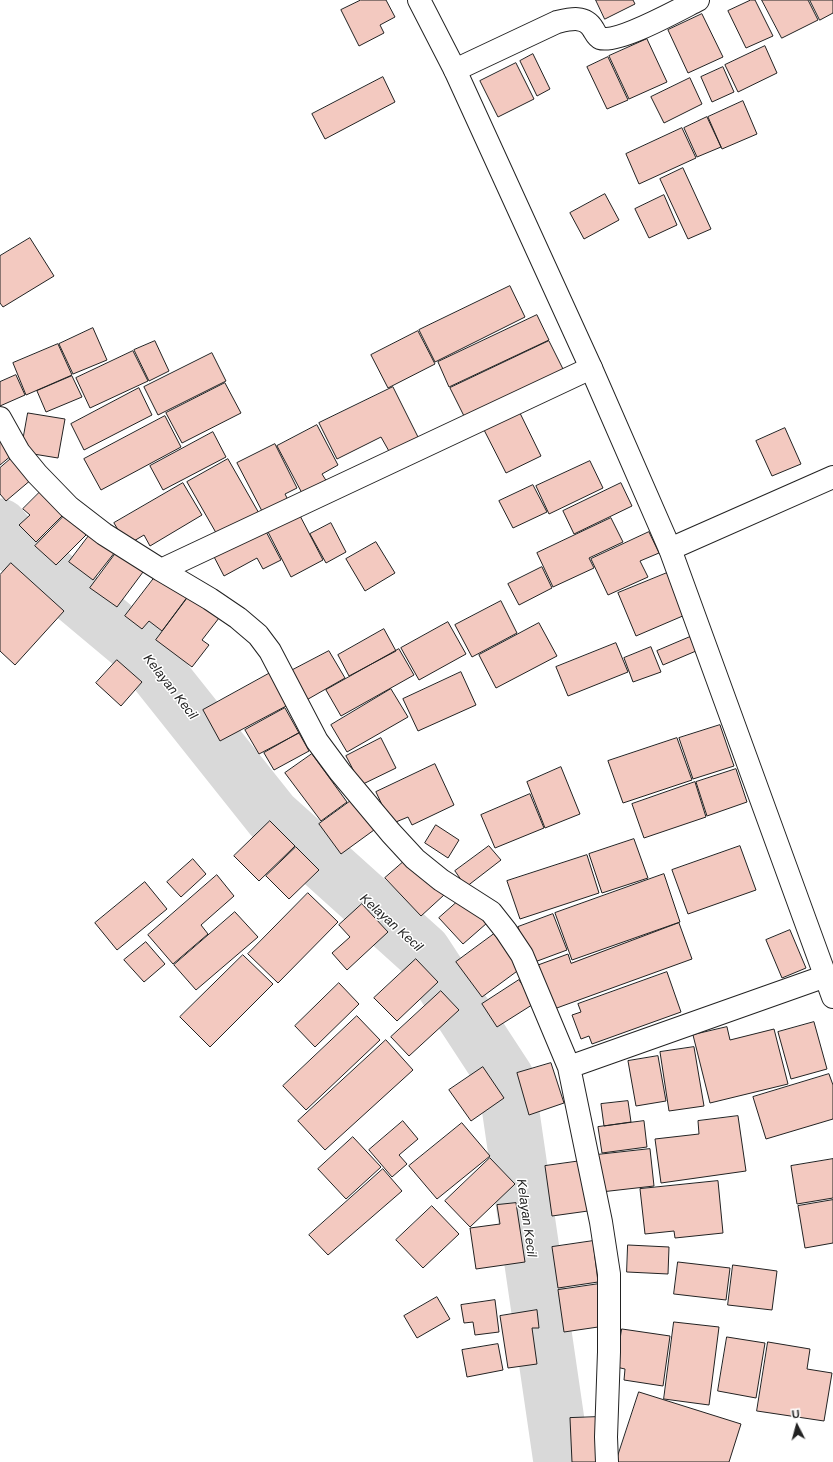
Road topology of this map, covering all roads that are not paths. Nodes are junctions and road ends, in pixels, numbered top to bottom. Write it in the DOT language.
graph roads {
  1 [pos="419,0"];
  2 [pos="698,0"];
  3 [pos="455,70"];
  4 [pos="591,368"];
  5 [pos="0,418"];
  6 [pos="833,477"];
  7 [pos="670,549"];
  8 [pos="161,570"];
  9 [pos="826,976"];
  10 [pos="833,997"];
  11 [pos="569,1066"];
  12 [pos="607,1462"];
  1 -- 3 [label="street"];
  2 -- 3 [label="street"];
  3 -- 4 [label="street"];
  4 -- 7 [label="street"];
  4 -- 8 [label="street"];
  5 -- 8 [label="street"];
  6 -- 7 [label="street"];
  7 -- 9 [label="street"];
  8 -- 11 [label="street"];
  9 -- 10 [label="street"];
  9 -- 11 [label="street"];
  11 -- 12 [label="street"];
}
